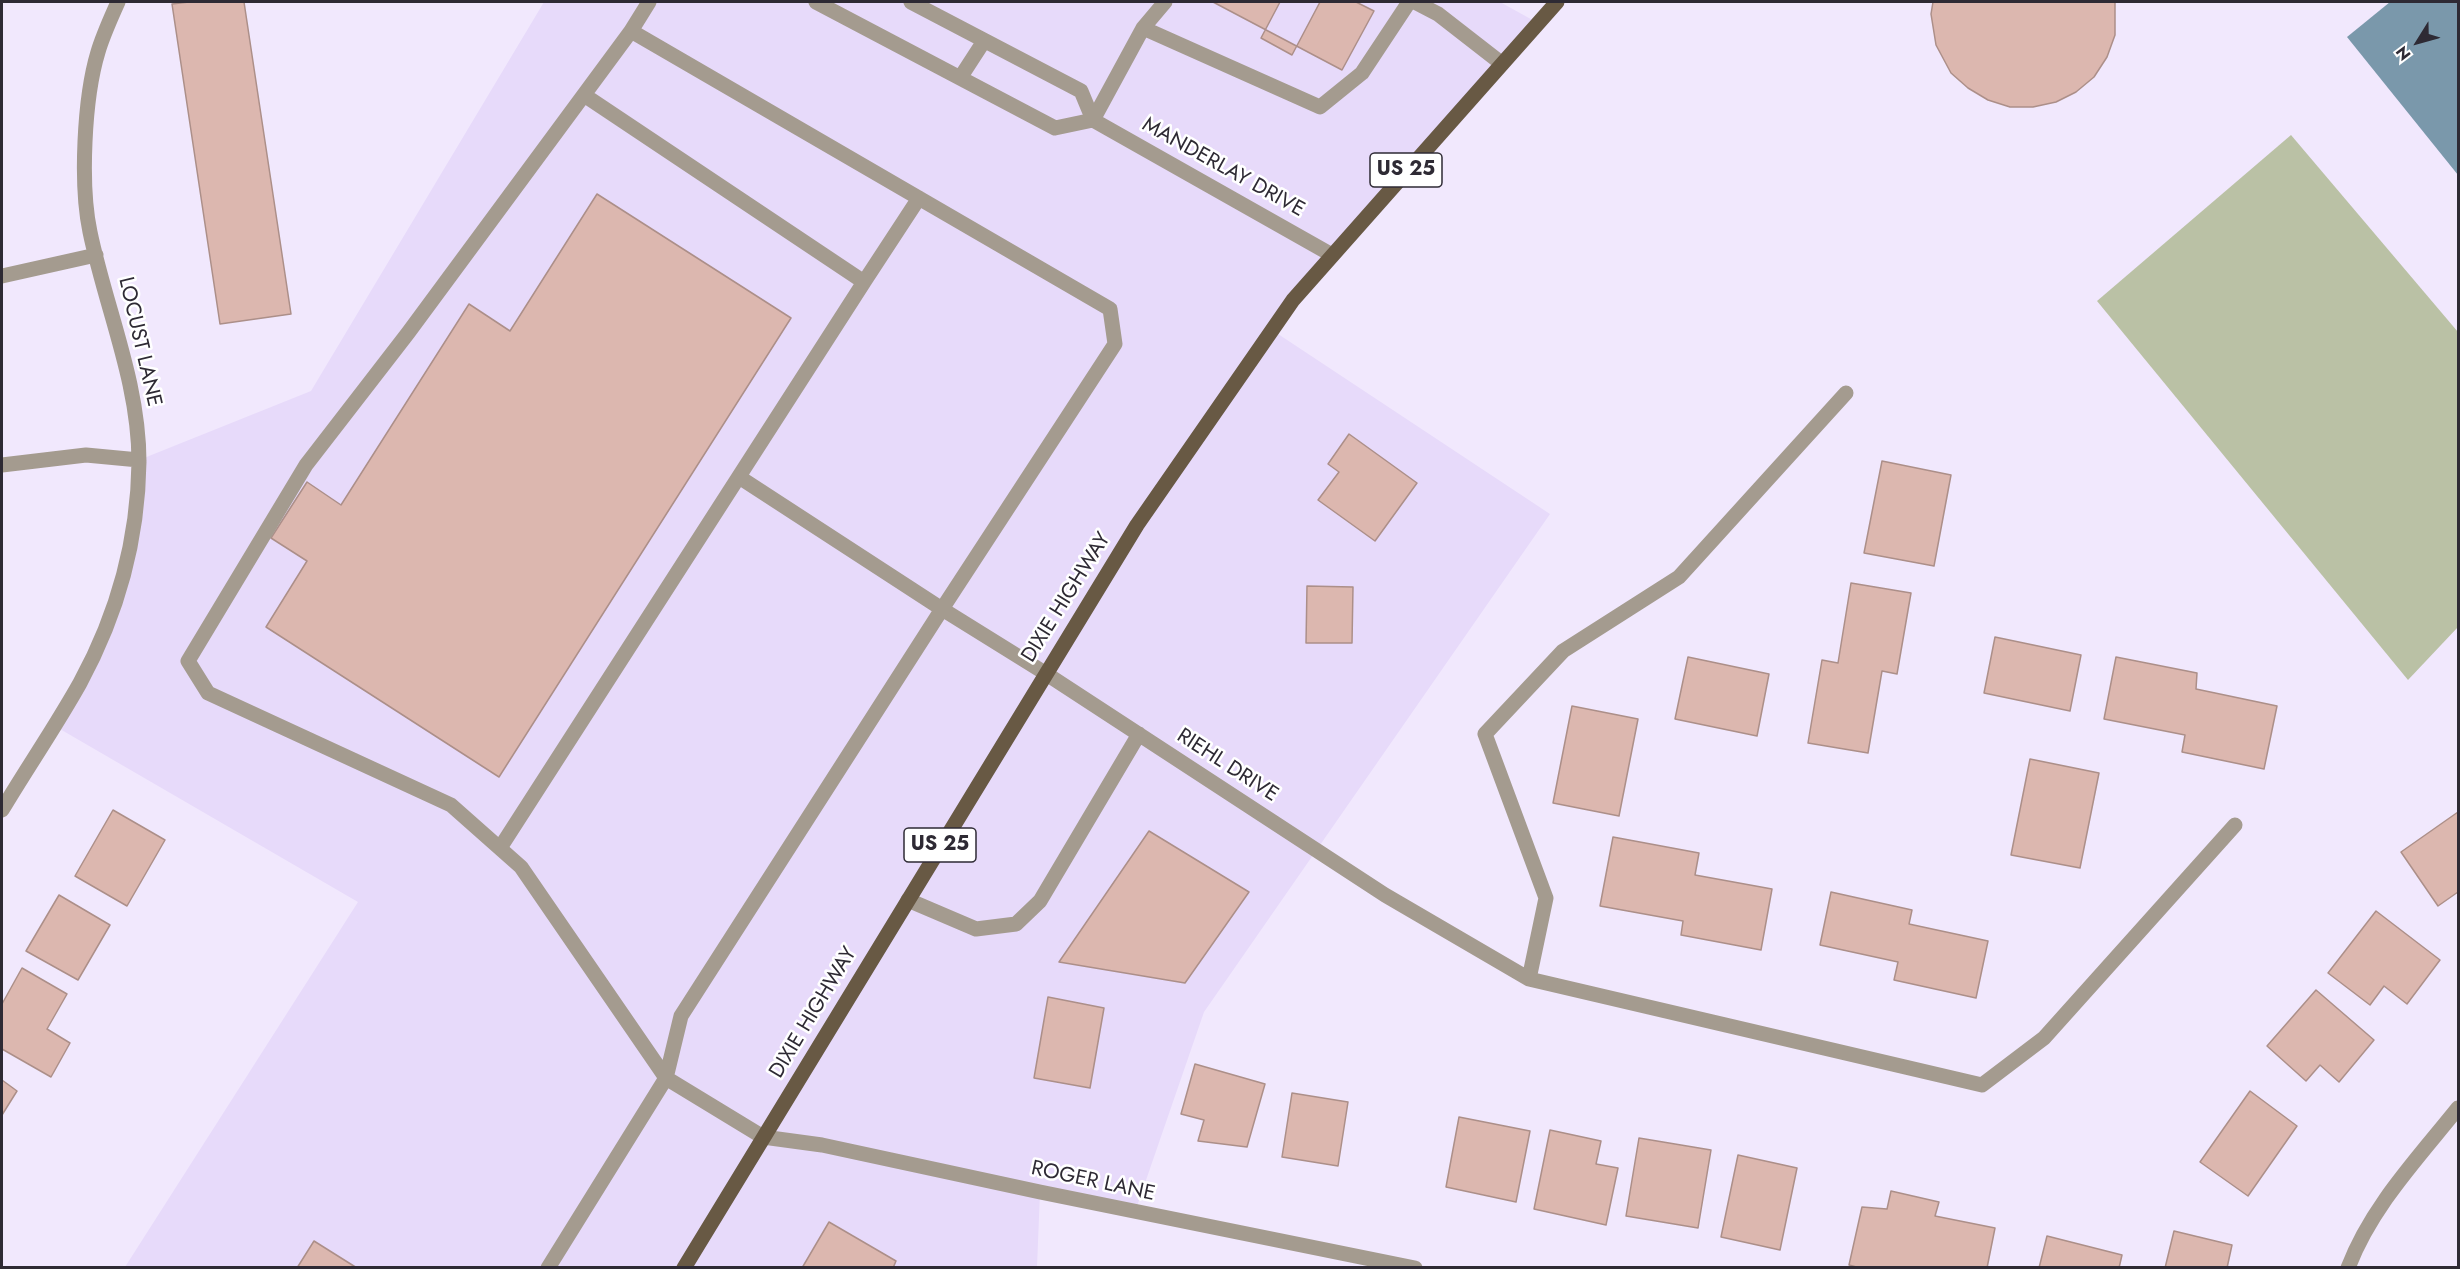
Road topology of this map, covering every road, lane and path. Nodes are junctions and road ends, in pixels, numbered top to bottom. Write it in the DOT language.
graph roads {
  1 [pos="118,2"];
  2 [pos="649,2"];
  3 [pos="816,2"];
  4 [pos="911,2"];
  5 [pos="1165,2"];
  6 [pos="1409,2"];
  7 [pos="1415,2"];
  8 [pos="1557,2"];
  9 [pos="1143,28"];
  10 [pos="631,31"];
  11 [pos="984,41"];
  12 [pos="1501,63"];
  13 [pos="960,78"];
  14 [pos="584,95"];
  15 [pos="1093,120"];
  16 [pos="919,198"];
  17 [pos="96,255"];
  18 [pos="1332,255"];
  19 [pos="2,276"];
  20 [pos="864,282"];
  21 [pos="1846,393"];
  22 [pos="139,460"];
  23 [pos="2,465"];
  24 [pos="739,477"];
  25 [pos="942,609"];
  26 [pos="1045,673"];
  27 [pos="1139,734"];
  28 [pos="2,810"];
  29 [pos="2235,825"];
  30 [pos="500,848"];
  31 [pos="908,900"];
  32 [pos="1529,979"];
  33 [pos="666,1078"];
  34 [pos="2458,1108"];
  35 [pos="763,1137"];
  36 [pos="548,1268"];
  37 [pos="684,1268"];
  38 [pos="1415,1268"];
  39 [pos="2348,1268"];
  1 -- 17 [label="street, LOCUST LANE"];
  2 -- 10 [label="street"];
  3 -- 13 [label="street"];
  4 -- 11 [label="street"];
  5 -- 9 [label="street"];
  6 -- 9 [label="street"];
  7 -- 12 [label="street"];
  8 -- 12 [label="main road, DIXIE HIGHWAY / US 25"];
  9 -- 15 [label="street"];
  10 -- 14 [label="street"];
  10 -- 16 [label="street"];
  11 -- 13 [label="street"];
  11 -- 15 [label="street"];
  12 -- 18 [label="main road, DIXIE HIGHWAY / US 25"];
  13 -- 15 [label="street"];
  14 -- 20 [label="street"];
  14 -- 30 [label="street"];
  15 -- 18 [label="street, MANDERLAY DRIVE"];
  16 -- 20 [label="street"];
  16 -- 25 [label="street"];
  17 -- 19 [label="street"];
  17 -- 22 [label="street, LOCUST LANE"];
  18 -- 26 [label="main road, DIXIE HIGHWAY / US 25"];
  20 -- 24 [label="street"];
  21 -- 32 [label="street"];
  22 -- 23 [label="street"];
  22 -- 28 [label="street, LOCUST LANE"];
  24 -- 25 [label="street, RIEHL DRIVE"];
  24 -- 30 [label="street"];
  25 -- 26 [label="street, RIEHL DRIVE"];
  25 -- 33 [label="street"];
  26 -- 27 [label="street, RIEHL DRIVE"];
  26 -- 31 [label="main road, DIXIE HIGHWAY / US 25"];
  27 -- 31 [label="street"];
  27 -- 32 [label="street, RIEHL DRIVE"];
  29 -- 32 [label="street, RIEHL DRIVE"];
  30 -- 33 [label="street"];
  31 -- 35 [label="main road, DIXIE HIGHWAY / US 25"];
  33 -- 35 [label="street"];
  33 -- 36 [label="street"];
  34 -- 39 [label="street"];
  35 -- 37 [label="main road, DIXIE HIGHWAY / US 25"];
  35 -- 38 [label="street, ROGER LANE"];
}
